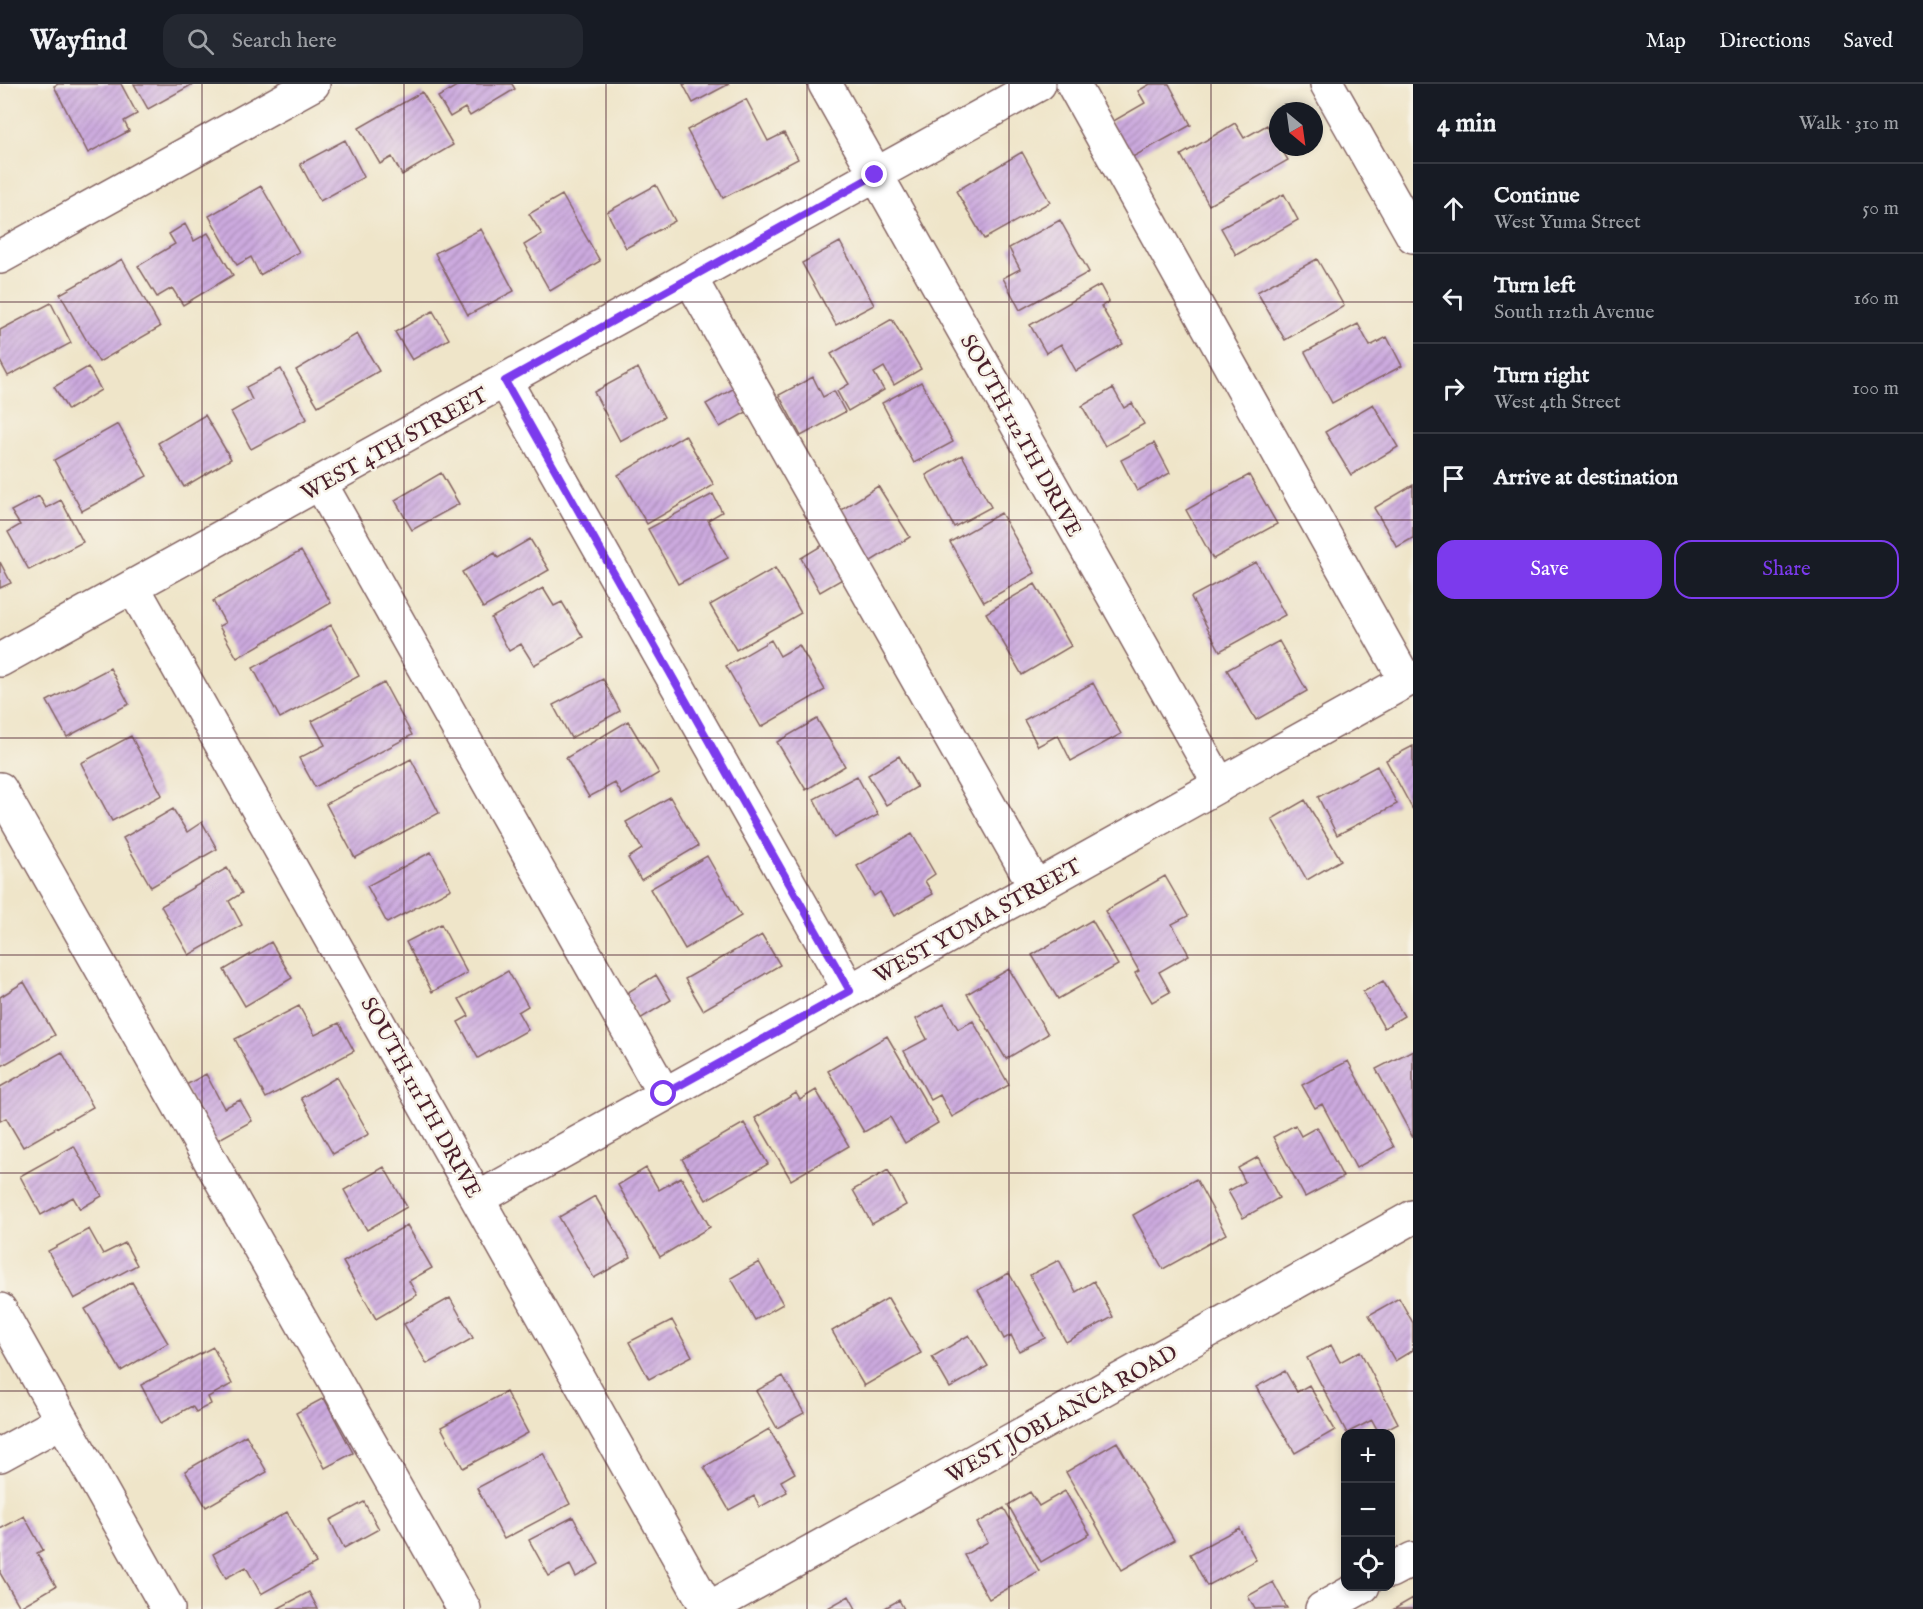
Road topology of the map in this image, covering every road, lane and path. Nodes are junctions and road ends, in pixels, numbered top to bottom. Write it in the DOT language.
graph roads {
  1 [pos="313,84"];
  2 [pos="825,84"];
  3 [pos="1039,84"];
  4 [pos="1072,84"];
  5 [pos="1327,84"];
  6 [pos="875,175"];
  7 [pos="1413,236"];
  8 [pos="0,257"];
  9 [pos="690,278"];
  10 [pos="505,381"];
  11 [pos="320,483"];
  12 [pos="133,586"];
  13 [pos="0,660"];
  14 [pos="1409,679"];
  15 [pos="1220,785"];
  16 [pos="0,789"];
  17 [pos="1036,888"];
  18 [pos="850,991"];
  19 [pos="664,1094"];
  20 [pos="478,1198"];
  21 [pos="1413,1217"];
  22 [pos="0,1310"];
  23 [pos="62,1421"];
  24 [pos="0,1455"];
  25 [pos="1413,1559"];
  26 [pos="1395,1568"];
  27 [pos="1356,1591"];
  28 [pos="168,1609"];
  29 [pos="464,1609"];
  30 [pos="708,1609"];
  31 [pos="1322,1609"];
  1 -- 8 [label="street"];
  2 -- 6 [label="street, SOUTH 112TH DRIVE"];
  3 -- 6 [label="street, WEST 4TH STREET"];
  4 -- 14 [label="street"];
  5 -- 7 [label="street"];
  6 -- 9 [label="street, WEST 4TH STREET"];
  6 -- 15 [label="street, SOUTH 112TH DRIVE"];
  9 -- 10 [label="street, WEST 4TH STREET"];
  9 -- 17 [label="street"];
  10 -- 11 [label="street, WEST 4TH STREET"];
  10 -- 18 [label="street"];
  11 -- 12 [label="street, WEST 4TH STREET"];
  11 -- 19 [label="street"];
  12 -- 13 [label="street, WEST 4TH STREET"];
  12 -- 20 [label="street, SOUTH 111TH DRIVE"];
  14 -- 15 [label="street, WEST YUMA STREET"];
  15 -- 17 [label="street, WEST YUMA STREET"];
  16 -- 29 [label="street"];
  17 -- 18 [label="street, WEST YUMA STREET"];
  18 -- 19 [label="street, WEST YUMA STREET"];
  19 -- 20 [label="street, WEST YUMA STREET"];
  20 -- 30 [label="street, SOUTH 111TH DRIVE"];
  21 -- 30 [label="street, WEST JOBLANCA ROAD"];
  22 -- 23 [label="street"];
  23 -- 24 [label="street"];
  23 -- 28 [label="street"];
  25 -- 26 [label="street"];
  27 -- 31 [label="street"];
}
